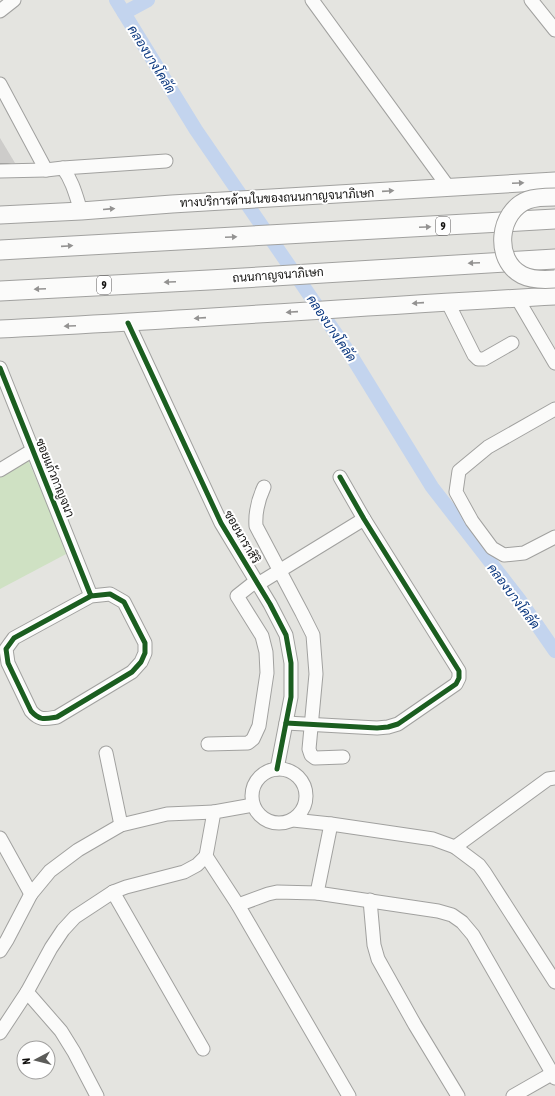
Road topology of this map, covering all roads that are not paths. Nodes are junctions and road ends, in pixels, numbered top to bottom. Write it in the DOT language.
graph roads {
  1 [pos="14,0"];
  2 [pos="312,0"];
  3 [pos="531,0"];
  4 [pos="0,11"];
  5 [pos="555,30"];
  6 [pos="0,84"];
  7 [pos="166,161"];
  8 [pos="63,168"];
  9 [pos="46,170"];
  10 [pos="0,171"];
  11 [pos="555,181"];
  12 [pos="449,188"];
  13 [pos="555,197"];
  14 [pos="81,211"];
  15 [pos="0,215"];
  16 [pos="555,219"];
  17 [pos="0,250"];
  18 [pos="555,259"];
  19 [pos="555,279"];
  20 [pos="0,291"];
  21 [pos="555,296"];
  22 [pos="517,298"];
  23 [pos="447,301"];
  24 [pos="128,323"];
  25 [pos="0,329"];
  26 [pos="512,343"];
  27 [pos="555,363"];
  28 [pos="0,368"];
  29 [pos="555,409"];
  30 [pos="33,450"];
  31 [pos="0,470"];
  32 [pos="340,477"];
  33 [pos="264,487"];
  34 [pos="364,519"];
  35 [pos="555,537"];
  36 [pos="279,571"];
  37 [pos="257,583"];
  38 [pos="91,596"];
  39 [pos="286,723"];
  40 [pos="311,724"];
  41 [pos="208,744"];
  42 [pos="106,753"];
  43 [pos="343,757"];
  44 [pos="277,769"];
  45 [pos="555,778"];
  46 [pos="253,806"];
  47 [pos="214,812"];
  48 [pos="293,820"];
  49 [pos="331,824"];
  50 [pos="121,825"];
  51 [pos="0,838"];
  52 [pos="455,847"];
  53 [pos="206,856"];
  54 [pos="113,892"];
  55 [pos="317,893"];
  56 [pos="31,894"];
  57 [pos="370,900"];
  58 [pos="238,905"];
  59 [pos="0,951"];
  60 [pos="555,982"];
  61 [pos="27,992"];
  62 [pos="0,1033"];
  63 [pos="203,1049"];
  64 [pos="554,1075"];
  65 [pos="97,1096"];
  66 [pos="349,1096"];
  67 [pos="458,1096"];
  68 [pos="513,1096"];
  1 -- 4 [label="street"];
  2 -- 12 [label="street"];
  3 -- 5 [label="street"];
  6 -- 9 [label="street"];
  7 -- 8 [label="street"];
  8 -- 9 [label="street"];
  8 -- 14 [label="street"];
  9 -- 10 [label="street"];
  12 -- 11 [label="main road, ทางบริการด้านในของถนนกาญจนาภิเษก, one-way"];
  14 -- 12 [label="main road, ทางบริการด้านในของถนนกาญจนาภิเษก, one-way"];
  13 -- 19 [label="main road, bridge"];
  14 -- 15 [label="main road, ทางบริการด้านในของถนนกาญจนาภิเษก"];
  17 -- 16 [label="highway, 9, one-way"];
  18 -- 20 [label="highway, ถนนกาญจนาภิเษก / 9, one-way"];
  21 -- 22 [label="main road"];
  22 -- 23 [label="main road"];
  22 -- 27 [label="street"];
  23 -- 24 [label="main road, one-way"];
  23 -- 26 [label="street"];
  24 -- 25 [label="main road, one-way"];
  24 -- 37 [label="street, ซอยนาราสิริ"];
  28 -- 30 [label="street, ซอยแก้วกาญจนา"];
  29 -- 35 [label="street"];
  30 -- 31 [label="street"];
  30 -- 38 [label="street, ซอยแก้วกาญจนา"];
  32 -- 34 [label="street"];
  33 -- 36 [label="street"];
  34 -- 36 [label="street"];
  34 -- 40 [label="street"];
  36 -- 37 [label="street"];
  36 -- 40 [label="street"];
  37 -- 39 [label="street, ซอยนาราสิริ"];
  37 -- 41 [label="street"];
  38 -- 38 [label="street"];
  39 -- 40 [label="street"];
  39 -- 44 [label="street, ซอยนาราสิริ"];
  40 -- 43 [label="street"];
  42 -- 50 [label="street"];
  44 -- 46 [label="street"];
  44 -- 48 [label="street"];
  45 -- 52 [label="street"];
  46 -- 47 [label="street"];
  46 -- 48 [label="street"];
  47 -- 50 [label="street"];
  47 -- 53 [label="street"];
  48 -- 49 [label="street"];
  49 -- 52 [label="street"];
  49 -- 55 [label="street"];
  50 -- 56 [label="street"];
  51 -- 56 [label="street"];
  52 -- 60 [label="street"];
  53 -- 54 [label="street"];
  53 -- 58 [label="street"];
  54 -- 61 [label="street"];
  54 -- 63 [label="street"];
  55 -- 57 [label="street"];
  55 -- 58 [label="street"];
  56 -- 59 [label="street"];
  57 -- 64 [label="street"];
  57 -- 67 [label="street"];
  58 -- 66 [label="street"];
  61 -- 62 [label="street"];
  61 -- 65 [label="street"];
  64 -- 68 [label="street"];
}
